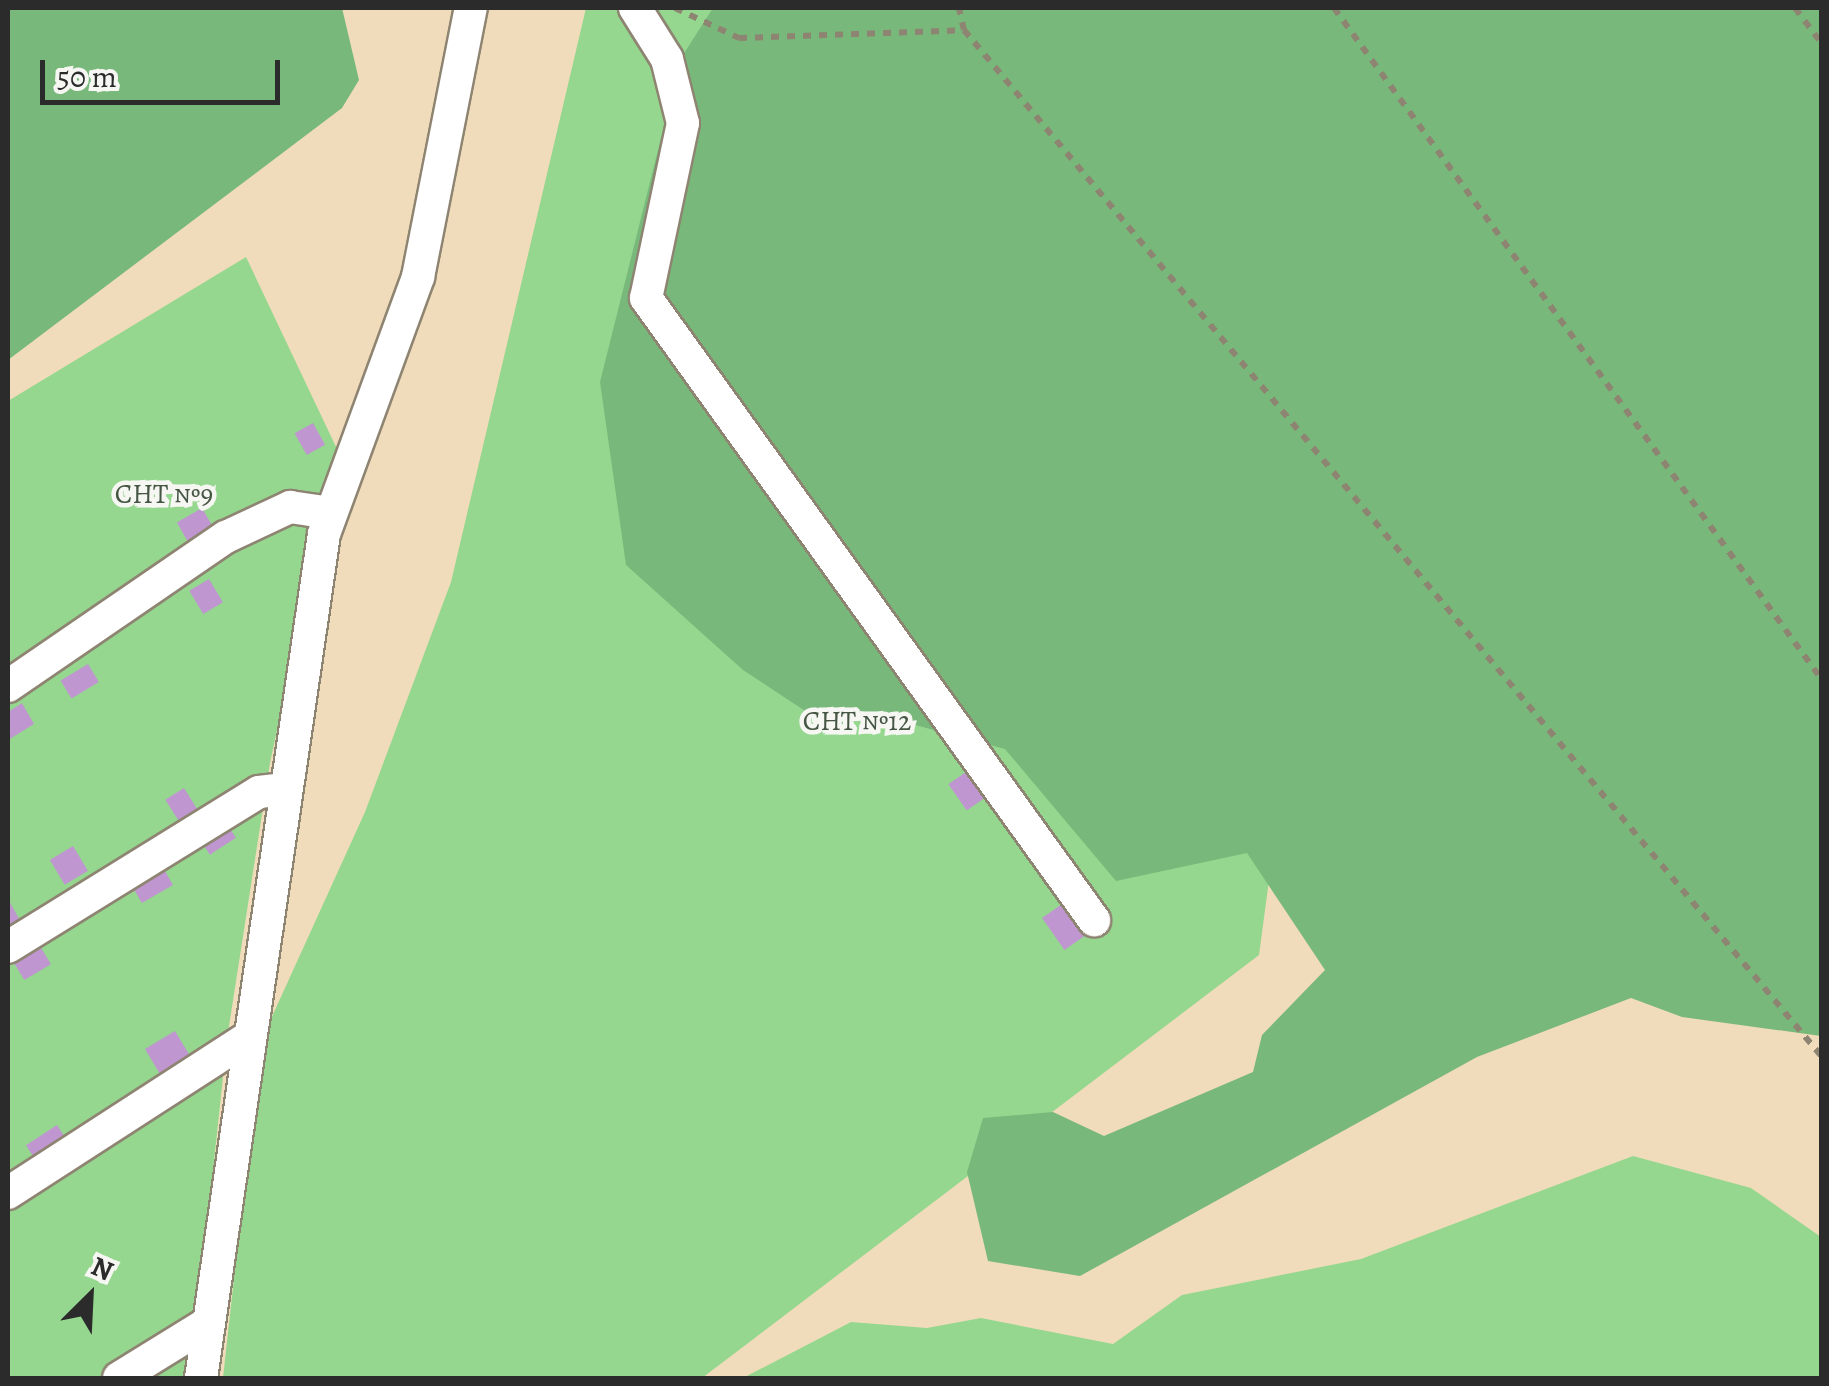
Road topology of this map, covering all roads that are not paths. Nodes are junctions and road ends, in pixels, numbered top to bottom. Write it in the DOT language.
graph roads {
  1 [pos="471,8"];
  2 [pos="636,8"];
  3 [pos="330,513"];
  4 [pos="8,686"];
  5 [pos="284,790"];
  6 [pos="1094,920"];
  7 [pos="8,947"];
  8 [pos="248,1038"];
  9 [pos="8,1193"];
  10 [pos="208,1323"];
  11 [pos="119,1378"];
  12 [pos="201,1378"];
  1 -- 3 [label="street"];
  2 -- 6 [label="street"];
  3 -- 4 [label="street"];
  3 -- 5 [label="street"];
  5 -- 7 [label="street"];
  5 -- 8 [label="street"];
  8 -- 9 [label="street"];
  8 -- 10 [label="street"];
  10 -- 11 [label="street"];
  10 -- 12 [label="street"];
}
